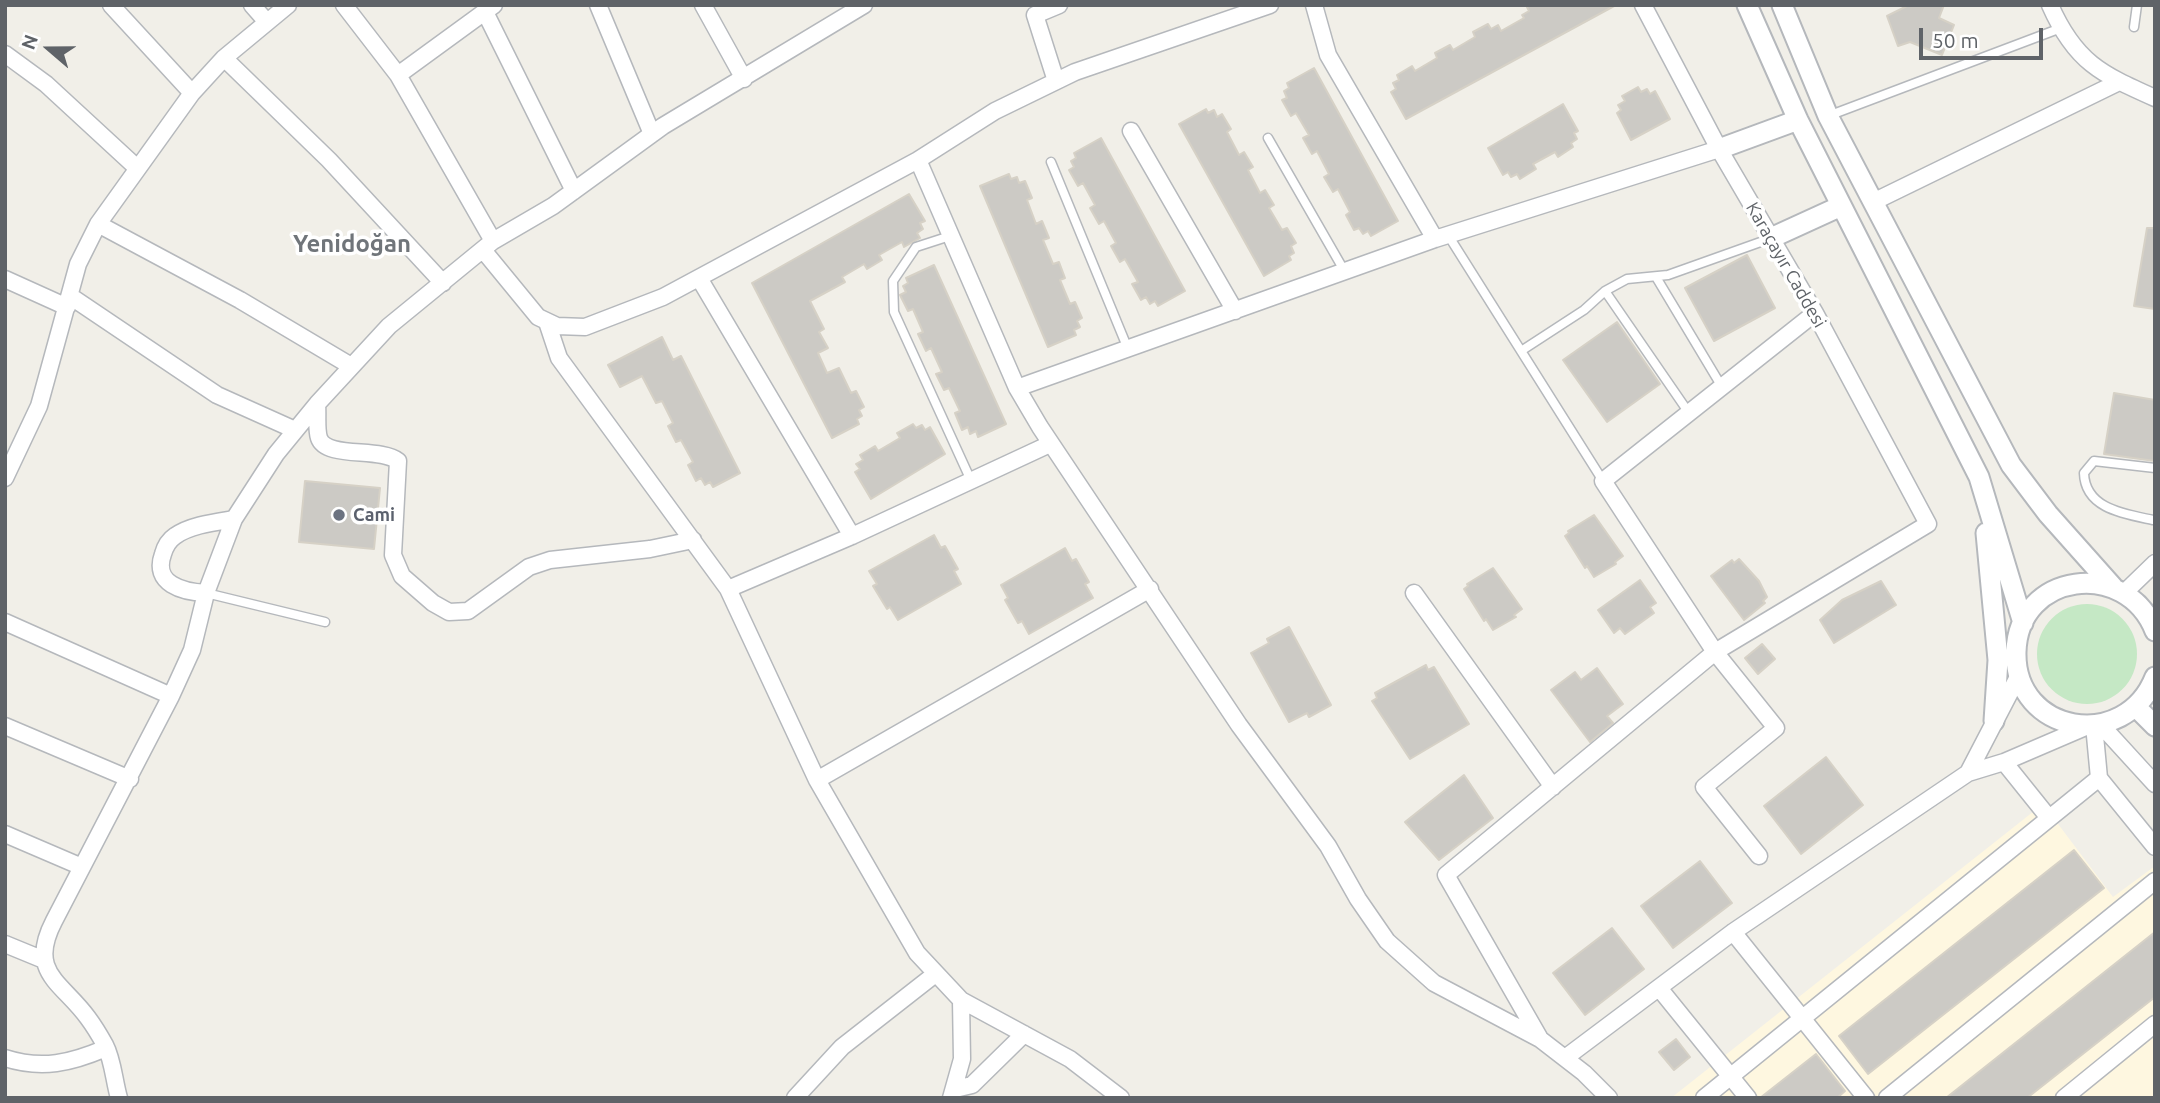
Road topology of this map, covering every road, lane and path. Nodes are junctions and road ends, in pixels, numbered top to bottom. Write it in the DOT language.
graph roads {
  1 [pos="111,5"];
  2 [pos="252,5"];
  3 [pos="288,5"];
  4 [pos="344,5"];
  5 [pos="598,5"];
  6 [pos="703,5"];
  7 [pos="864,5"];
  8 [pos="1059,5"];
  9 [pos="1270,5"];
  10 [pos="1314,5"];
  11 [pos="1643,5"];
  12 [pos="1747,5"];
  13 [pos="1782,5"];
  14 [pos="2050,5"];
  15 [pos="2137,5"];
  16 [pos="489,9"];
  17 [pos="266,21"];
  18 [pos="2134,27"];
  19 [pos="2061,28"];
  20 [pos="5,54"];
  21 [pos="225,58"];
  22 [pos="398,75"];
  23 [pos="744,79"];
  24 [pos="1056,81"];
  25 [pos="2119,82"];
  26 [pos="192,93"];
  27 [pos="2155,98"];
  28 [pos="1828,116"];
  29 [pos="1798,120"];
  30 [pos="1131,131"];
  31 [pos="652,134"];
  32 [pos="1268,138"];
  33 [pos="1719,149"];
  34 [pos="918,160"];
  35 [pos="1051,162"];
  36 [pos="136,167"];
  37 [pos="574,191"];
  38 [pos="1873,202"];
  39 [pos="1841,206"];
  40 [pos="98,224"];
  41 [pos="950,236"];
  42 [pos="1442,237"];
  43 [pos="1771,238"];
  44 [pos="488,245"];
  45 [pos="1345,272"];
  46 [pos="1656,277"];
  47 [pos="699,278"];
  48 [pos="5,279"];
  49 [pos="443,283"];
  50 [pos="1605,291"];
  51 [pos="68,302"];
  52 [pos="1235,311"];
  53 [pos="1815,313"];
  54 [pos="547,322"];
  55 [pos="1128,349"];
  56 [pos="1521,351"];
  57 [pos="351,366"];
  58 [pos="1722,387"];
  59 [pos="1017,388"];
  60 [pos="317,404"];
  61 [pos="1689,413"];
  62 [pos="295,430"];
  63 [pos="1050,444"];
  64 [pos="2155,468"];
  65 [pos="968,474"];
  66 [pos="1979,477"];
  67 [pos="5,478"];
  68 [pos="1603,481"];
  69 [pos="234,519"];
  70 [pos="2153,520"];
  71 [pos="852,536"];
  72 [pos="693,540"];
  73 [pos="2155,563"];
  74 [pos="728,589"];
  75 [pos="1150,589"];
  76 [pos="2118,590"];
  77 [pos="206,593"];
  78 [pos="1414,593"];
  79 [pos="5,622"];
  80 [pos="325,622"];
  81 [pos="2023,623"];
  82 [pos="2155,631"];
  83 [pos="1715,652"];
  84 [pos="2019,675"];
  85 [pos="2155,677"];
  86 [pos="171,696"];
  87 [pos="2136,707"];
  88 [pos="1994,721"];
  89 [pos="2094,725"];
  90 [pos="5,726"];
  91 [pos="2155,726"];
  92 [pos="2004,762"];
  93 [pos="1968,773"];
  94 [pos="2099,778"];
  95 [pos="130,779"];
  96 [pos="817,780"];
  97 [pos="2155,784"];
  98 [pos="1553,787"];
  99 [pos="2049,818"];
  100 [pos="5,834"];
  101 [pos="2155,847"];
  102 [pos="1759,856"];
  103 [pos="82,867"];
  104 [pos="2155,881"];
  105 [pos="1733,932"];
  106 [pos="5,944"];
  107 [pos="44,960"];
  108 [pos="934,975"];
  109 [pos="1659,988"];
  110 [pos="961,1000"];
  111 [pos="1802,1018"];
  112 [pos="2155,1024"];
  113 [pos="1024,1034"];
  114 [pos="1540,1039"];
  115 [pos="106,1048"];
  116 [pos="5,1058"];
  117 [pos="1565,1058"];
  118 [pos="1731,1076"];
  119 [pos="953,1093"];
  120 [pos="119,1098"];
  121 [pos="795,1098"];
  122 [pos="1121,1098"];
  123 [pos="1609,1098"];
  124 [pos="1704,1098"];
  125 [pos="1748,1098"];
  126 [pos="1866,1098"];
  127 [pos="1887,1098"];
  128 [pos="2064,1098"];
  1 -- 26 [label="street"];
  2 -- 17 [label="street"];
  3 -- 17 [label="street"];
  4 -- 22 [label="street"];
  5 -- 31 [label="street"];
  6 -- 23 [label="street"];
  7 -- 23 [label="street"];
  8 -- 24 [label="street"];
  9 -- 24 [label="street"];
  10 -- 42 [label="street"];
  11 -- 33 [label="street, Karaçayır Caddesi"];
  12 -- 29 [label="street"];
  13 -- 28 [label="street"];
  14 -- 19 [label="street"];
  15 -- 18 [label="lane"];
  16 -- 22 [label="street"];
  16 -- 37 [label="street"];
  17 -- 21 [label="street"];
  19 -- 25 [label="street"];
  19 -- 28 [label="lane"];
  20 -- 36 [label="street"];
  21 -- 26 [label="street"];
  21 -- 49 [label="street"];
  22 -- 44 [label="street"];
  23 -- 31 [label="street"];
  24 -- 34 [label="street"];
  25 -- 27 [label="street"];
  25 -- 38 [label="street"];
  26 -- 36 [label="street"];
  28 -- 38 [label="street"];
  29 -- 33 [label="street"];
  29 -- 39 [label="street"];
  30 -- 52 [label="street"];
  31 -- 37 [label="street"];
  32 -- 45 [label="lane"];
  33 -- 42 [label="street"];
  33 -- 43 [label="street, Karaçayır Caddesi"];
  34 -- 41 [label="street"];
  34 -- 47 [label="street"];
  35 -- 55 [label="lane"];
  36 -- 40 [label="street"];
  37 -- 44 [label="street"];
  38 -- 76 [label="street"];
  39 -- 43 [label="street"];
  39 -- 66 [label="street"];
  40 -- 51 [label="street"];
  40 -- 57 [label="street"];
  41 -- 59 [label="street"];
  41 -- 65 [label="lane"];
  42 -- 45 [label="street"];
  42 -- 56 [label="lane"];
  43 -- 46 [label="lane"];
  43 -- 53 [label="street, Karaçayır Caddesi"];
  44 -- 49 [label="street"];
  44 -- 54 [label="street"];
  45 -- 52 [label="street"];
  46 -- 50 [label="lane"];
  46 -- 58 [label="lane"];
  47 -- 54 [label="street"];
  47 -- 71 [label="street"];
  48 -- 51 [label="street"];
  49 -- 57 [label="street"];
  50 -- 56 [label="lane"];
  50 -- 61 [label="lane"];
  51 -- 62 [label="street"];
  51 -- 67 [label="street"];
  52 -- 55 [label="street"];
  53 -- 58 [label="street"];
  53 -- 83 [label="street, Karaçayır Caddesi"];
  54 -- 72 [label="street"];
  55 -- 59 [label="street"];
  56 -- 68 [label="lane"];
  57 -- 60 [label="street"];
  58 -- 61 [label="street"];
  59 -- 63 [label="street"];
  60 -- 62 [label="street"];
  60 -- 72 [label="street"];
  61 -- 68 [label="street"];
  62 -- 69 [label="street"];
  63 -- 71 [label="street"];
  63 -- 75 [label="street"];
  64 -- 70 [label="lane"];
  66 -- 81 [label="street"];
  66 -- 88 [label="street"];
  68 -- 83 [label="street"];
  69 -- 77 [label="street"];
  69 -- 77 [label="street"];
  71 -- 74 [label="street"];
  72 -- 74 [label="street"];
  73 -- 76 [label="street"];
  74 -- 96 [label="street"];
  75 -- 96 [label="street"];
  75 -- 114 [label="street"];
  76 -- 81 [label="street"];
  76 -- 82 [label="street"];
  77 -- 80 [label="lane"];
  77 -- 86 [label="street"];
  78 -- 98 [label="street"];
  79 -- 86 [label="street"];
  81 -- 84 [label="street"];
  83 -- 98 [label="street"];
  83 -- 102 [label="street"];
  84 -- 88 [label="street"];
  84 -- 89 [label="street"];
  85 -- 87 [label="street"];
  86 -- 95 [label="street"];
  87 -- 89 [label="street"];
  87 -- 91 [label="street"];
  88 -- 93 [label="street"];
  89 -- 92 [label="street"];
  89 -- 94 [label="street"];
  89 -- 97 [label="street"];
  90 -- 95 [label="street"];
  92 -- 93 [label="street"];
  92 -- 99 [label="street"];
  93 -- 105 [label="street"];
  94 -- 99 [label="street"];
  94 -- 101 [label="street"];
  95 -- 103 [label="street"];
  96 -- 108 [label="street"];
  98 -- 114 [label="street"];
  99 -- 111 [label="street"];
  100 -- 103 [label="street"];
  103 -- 107 [label="street"];
  104 -- 127 [label="street"];
  105 -- 109 [label="street"];
  105 -- 111 [label="street"];
  106 -- 107 [label="street"];
  107 -- 115 [label="street"];
  108 -- 110 [label="street"];
  108 -- 121 [label="street"];
  109 -- 117 [label="street"];
  109 -- 118 [label="street"];
  110 -- 113 [label="street"];
  110 -- 119 [label="street"];
  111 -- 118 [label="street"];
  111 -- 126 [label="street"];
  112 -- 128 [label="street"];
  113 -- 119 [label="street"];
  113 -- 122 [label="street"];
  114 -- 117 [label="street"];
  115 -- 116 [label="street"];
  115 -- 120 [label="street"];
  117 -- 123 [label="street"];
  118 -- 124 [label="street"];
  118 -- 125 [label="street"];
}
